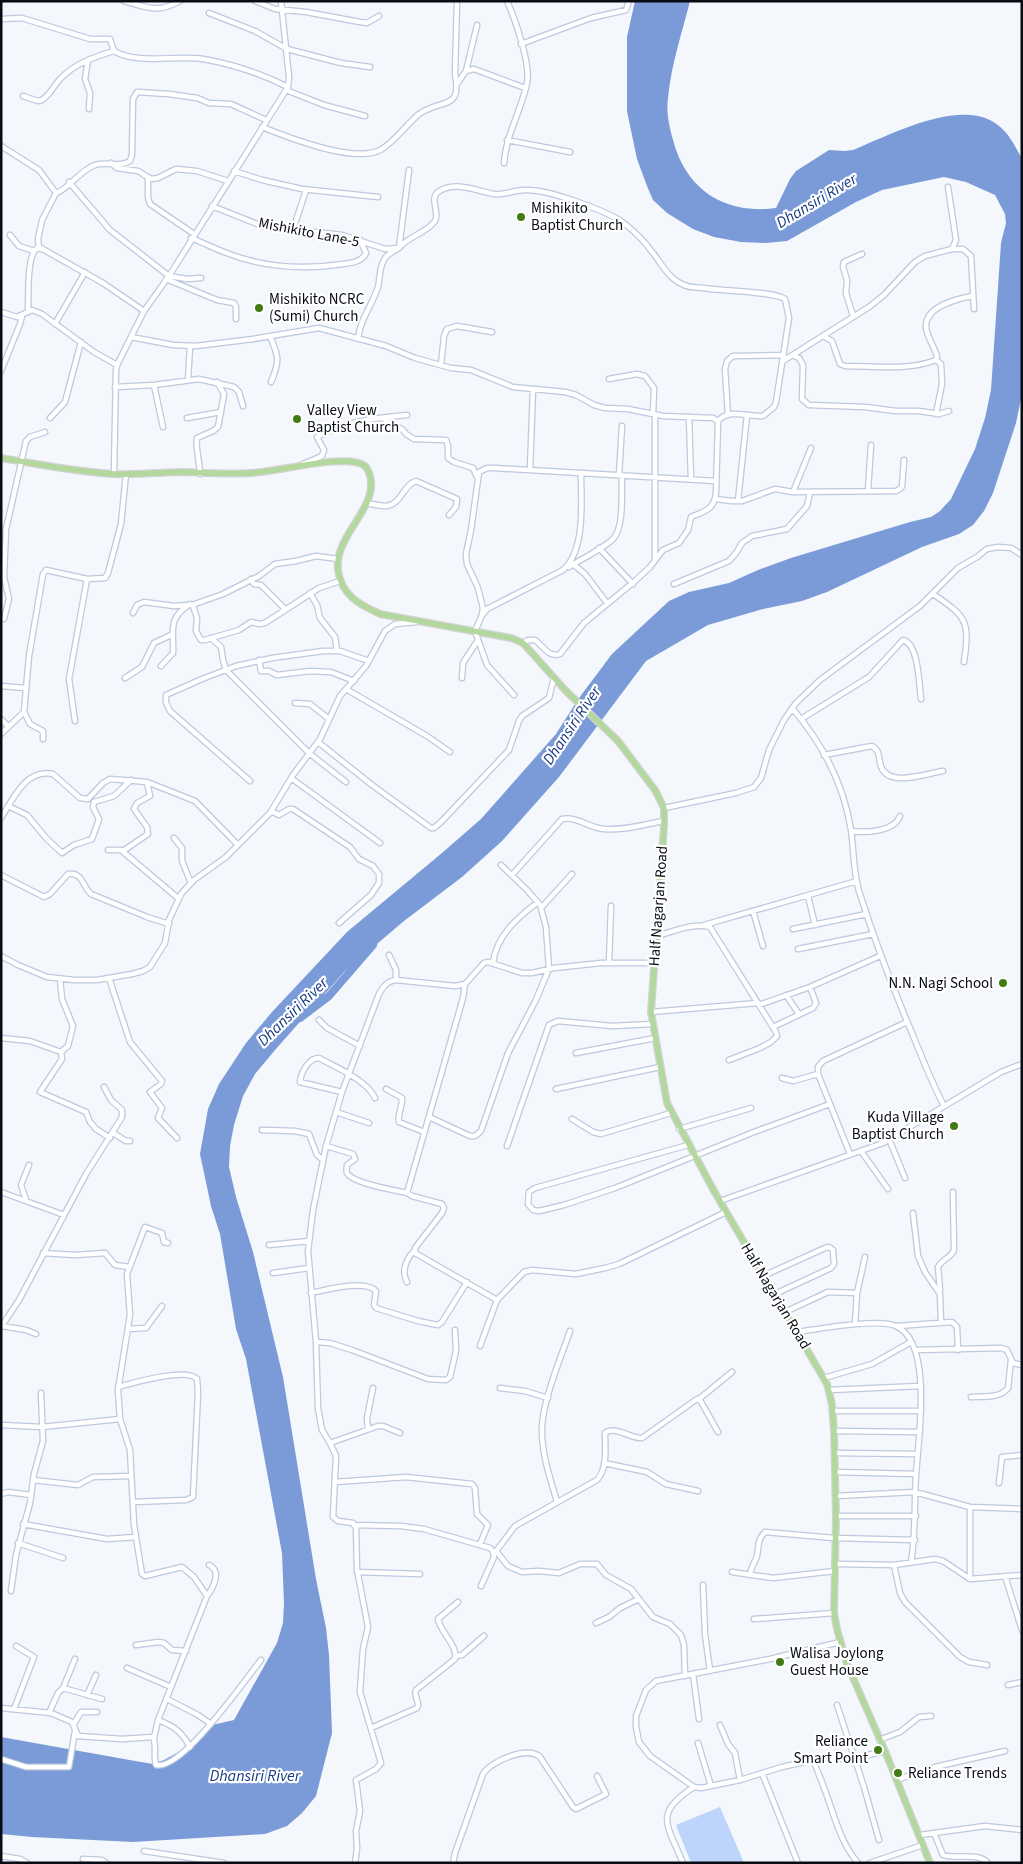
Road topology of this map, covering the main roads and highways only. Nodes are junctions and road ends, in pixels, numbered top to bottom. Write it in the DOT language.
graph roads {
  1 [pos="1,458"];
  2 [pos="930,1863"];
  1 -- 2 [label="main road, Half Nagarjan Road"];
}
